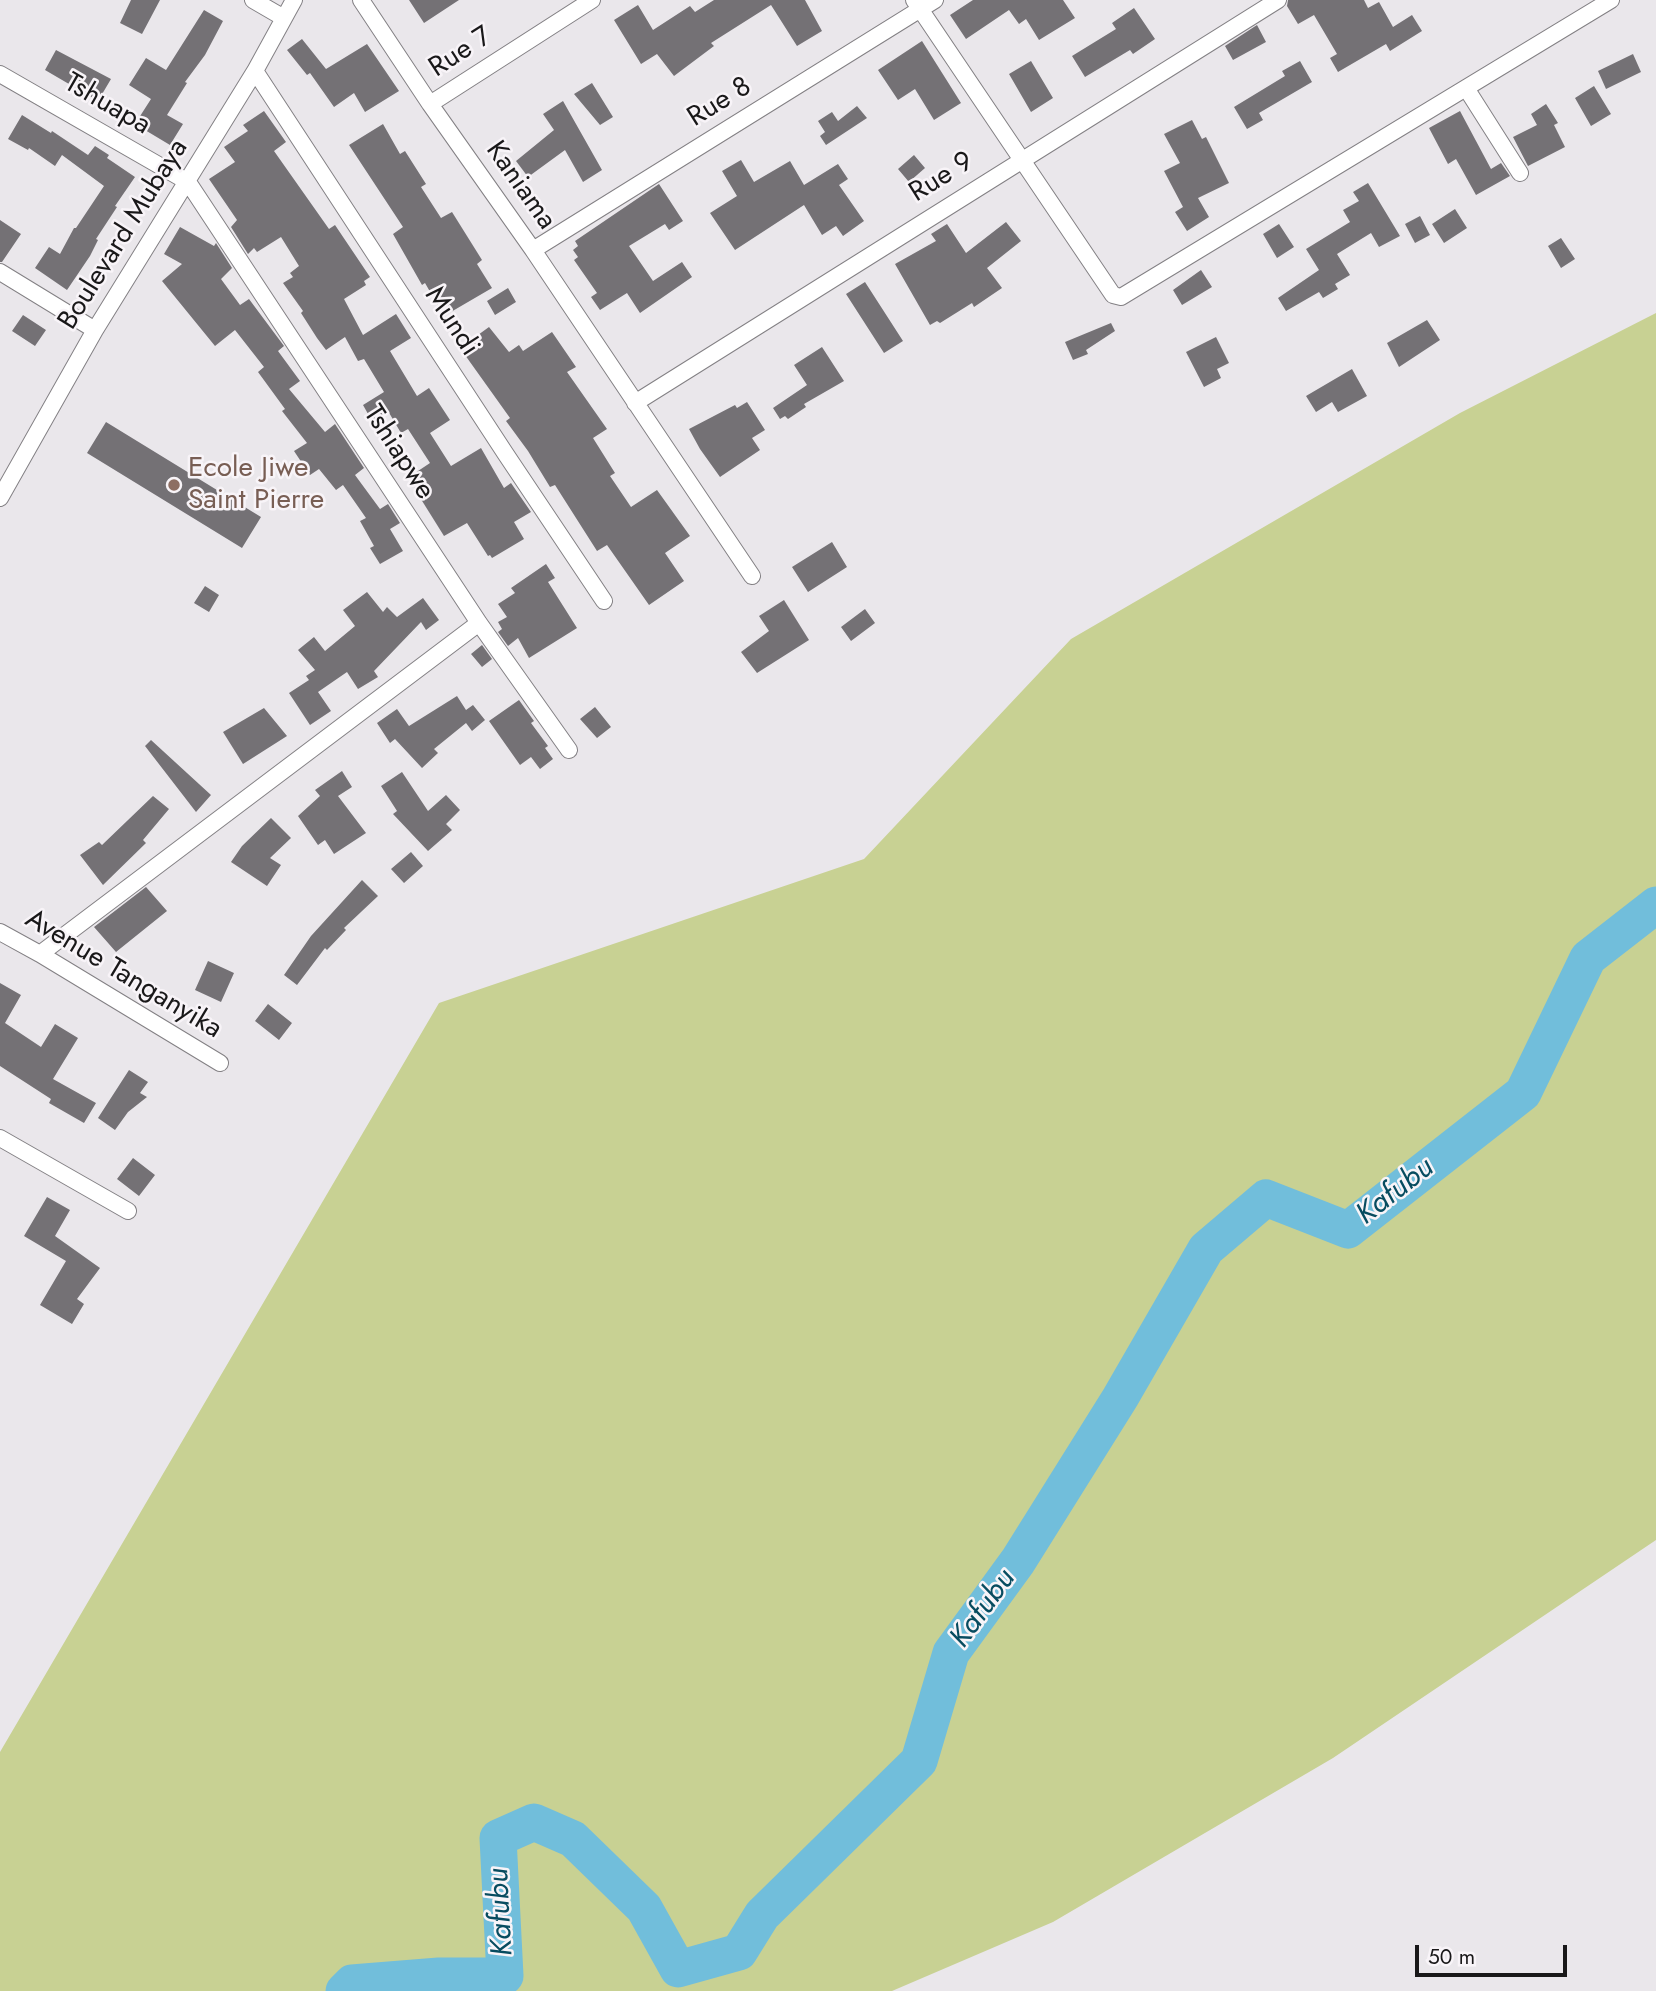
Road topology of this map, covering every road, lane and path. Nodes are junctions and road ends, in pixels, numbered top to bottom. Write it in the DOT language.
graph roads {
  1 [pos="253,0"];
  2 [pos="294,0"];
  3 [pos="360,0"];
  4 [pos="592,0"];
  5 [pos="935,0"];
  6 [pos="1278,0"];
  7 [pos="1611,0"];
  8 [pos="917,5"];
  9 [pos="284,18"];
  10 [pos="255,71"];
  11 [pos="0,74"];
  12 [pos="1466,88"];
  13 [pos="430,104"];
  14 [pos="1021,159"];
  15 [pos="1520,173"];
  16 [pos="188,182"];
  17 [pos="533,250"];
  18 [pos="0,272"];
  19 [pos="95,330"];
  20 [pos="635,403"];
  21 [pos="2,489"];
  22 [pos="752,576"];
  23 [pos="604,601"];
  24 [pos="479,624"];
  25 [pos="569,750"];
  26 [pos="0,932"];
  27 [pos="40,954"];
  28 [pos="220,1063"];
  29 [pos="0,1139"];
  30 [pos="128,1211"];
  1 -- 9 [label="street"];
  2 -- 9 [label="street, Boulevard Mubaya"];
  3 -- 13 [label="street, Kaniama"];
  4 -- 13 [label="street, Rue 7"];
  5 -- 8 [label="street, Rue 8"];
  6 -- 14 [label="street, Rue 9"];
  7 -- 12 [label="street"];
  8 -- 14 [label="street"];
  8 -- 17 [label="street, Rue 8"];
  9 -- 10 [label="street, Boulevard Mubaya"];
  10 -- 16 [label="street, Boulevard Mubaya"];
  10 -- 23 [label="street, Mundi"];
  11 -- 16 [label="street, Tshuapa"];
  12 -- 14 [label="street"];
  12 -- 15 [label="street"];
  13 -- 17 [label="street, Kaniama"];
  14 -- 20 [label="street, Rue 9"];
  16 -- 19 [label="street, Boulevard Mubaya"];
  16 -- 24 [label="street, Tshiapwe"];
  17 -- 20 [label="street, Kaniama"];
  18 -- 19 [label="street"];
  19 -- 21 [label="street, Boulevard Mubaya"];
  20 -- 22 [label="street, Kaniama"];
  24 -- 25 [label="street, Tshiapwe"];
  24 -- 27 [label="street"];
  26 -- 27 [label="street, Avenue Tanganyika"];
  27 -- 28 [label="street, Avenue Tanganyika"];
  29 -- 30 [label="street"];
}
